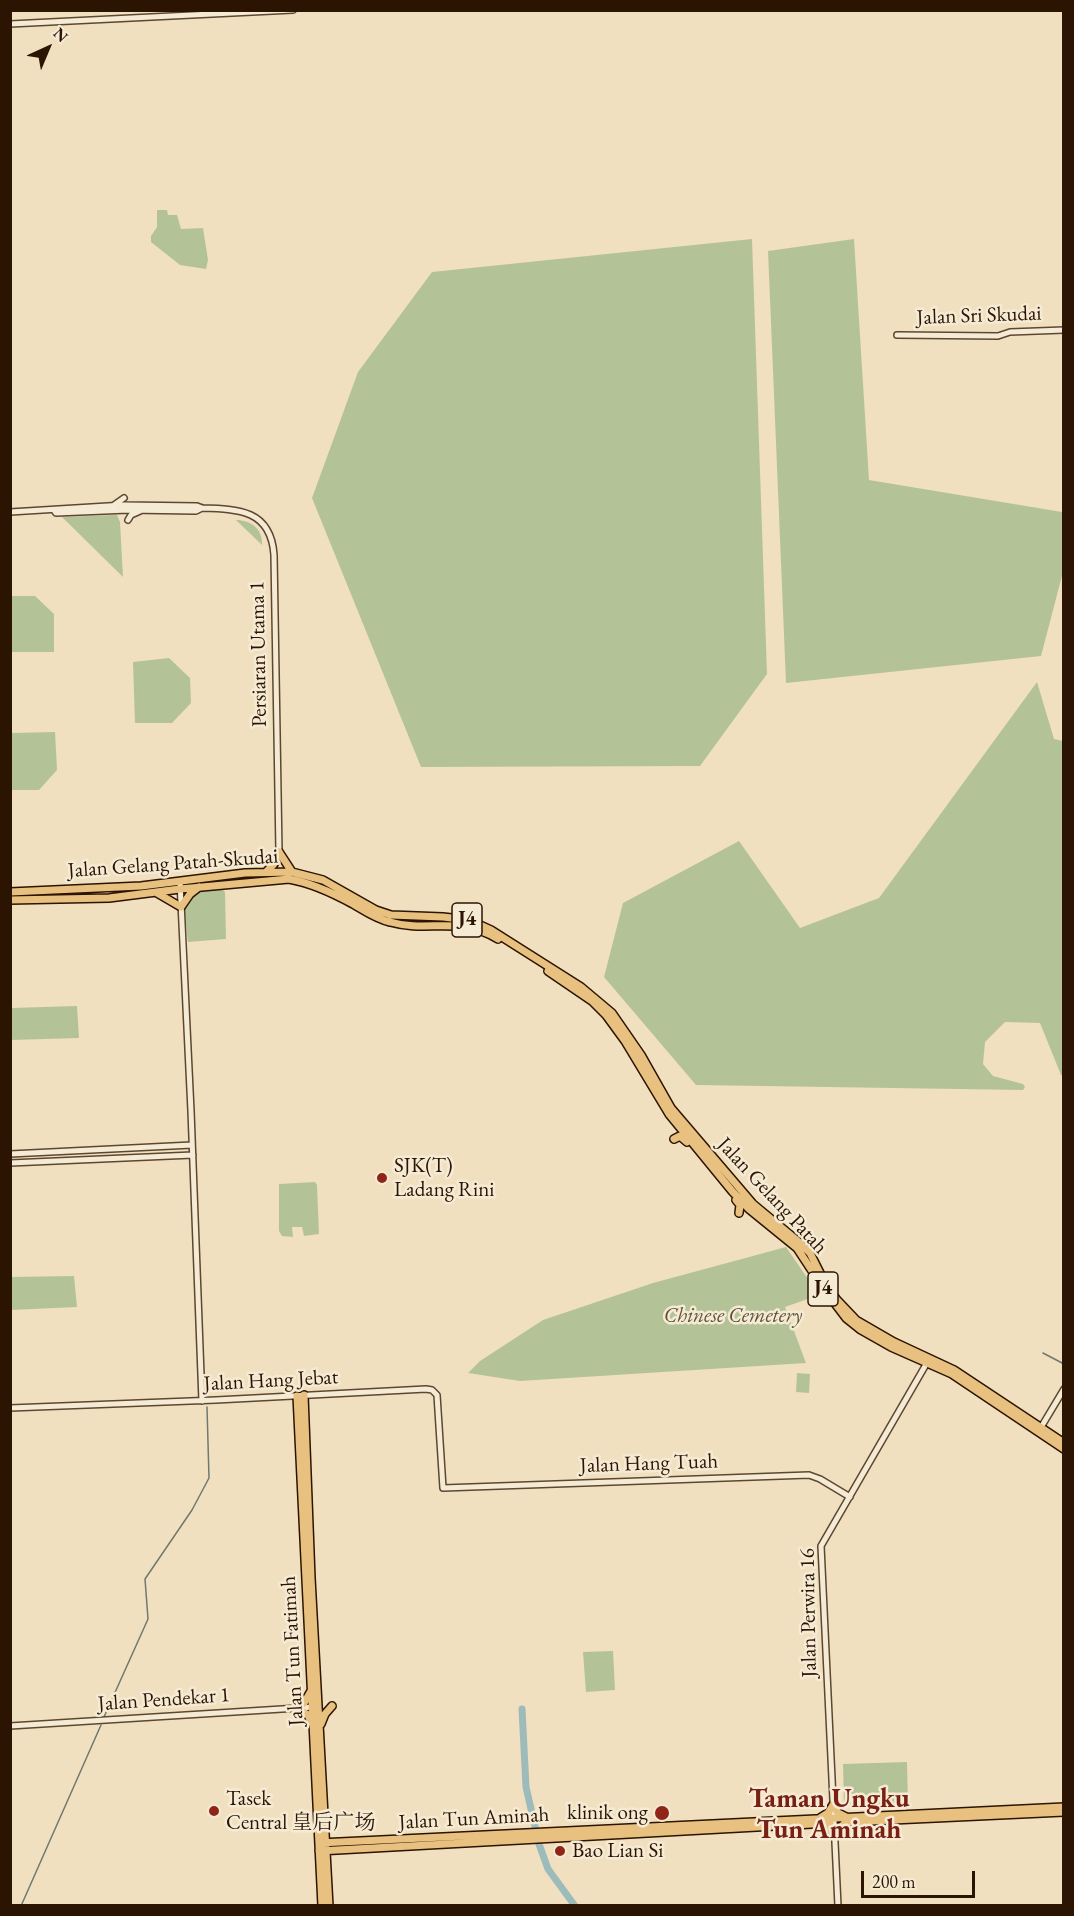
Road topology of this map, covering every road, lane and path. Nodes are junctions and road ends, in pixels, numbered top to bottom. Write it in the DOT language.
graph roads {
  1 [pos="293,10"];
  2 [pos="10,24"];
  3 [pos="1064,330"];
  4 [pos="897,335"];
  5 [pos="111,508"];
  6 [pos="140,508"];
  7 [pos="10,512"];
  8 [pos="279,852"];
  9 [pos="267,871"];
  10 [pos="292,873"];
  11 [pos="180,885"];
  12 [pos="200,887"];
  13 [pos="75,888"];
  14 [pos="10,892"];
  15 [pos="154,893"];
  16 [pos="76,899"];
  17 [pos="10,900"];
  18 [pos="181,907"];
  19 [pos="616,1023"];
  20 [pos="674,1139"];
  21 [pos="192,1146"];
  22 [pos="10,1154"];
  23 [pos="193,1155"];
  24 [pos="706,1160"];
  25 [pos="10,1163"];
  26 [pos="723,1181"];
  27 [pos="764,1221"];
  28 [pos="928,1361"];
  29 [pos="201,1382"];
  30 [pos="1064,1389"];
  31 [pos="300,1396"];
  32 [pos="216,1400"];
  33 [pos="202,1401"];
  34 [pos="186,1402"];
  35 [pos="10,1408"];
  36 [pos="1040,1430"];
  37 [pos="1064,1443"];
  38 [pos="1064,1449"];
  39 [pos="443,1488"];
  40 [pos="850,1497"];
  41 [pos="312,1689"];
  42 [pos="332,1706"];
  43 [pos="316,1707"];
  44 [pos="297,1708"];
  45 [pos="10,1726"];
  46 [pos="316,1728"];
  47 [pos="321,1753"];
  48 [pos="315,1773"];
  49 [pos="833,1805"];
  50 [pos="1064,1807"];
  51 [pos="1064,1812"];
  52 [pos="847,1820"];
  53 [pos="834,1821"];
  54 [pos="819,1822"];
  55 [pos="834,1834"];
  56 [pos="323,1847"];
  57 [pos="322,1905"];
  58 [pos="329,1905"];
  59 [pos="838,1905"];
  1 -- 2 [label="street"];
  3 -- 4 [label="street, Jalan Sri Skudai"];
  5 -- 6 [label="street, Persiaran Utama 1"];
  5 -- 6 [label="street"];
  5 -- 6 [label="street"];
  5 -- 7 [label="street, Persiaran Utama 1"];
  6 -- 8 [label="street, Persiaran Utama 1"];
  8 -- 9 [label="main road"];
  8 -- 10 [label="main road"];
  9 -- 10 [label="main road, Jalan Gelang Patah-Skudai / J4"];
  9 -- 11 [label="main road, Jalan Gelang Patah-Skudai / J4"];
  10 -- 19 [label="main road, Jalan Gelang Patah-Skudai / J4"];
  11 -- 12 [label="main road, Jalan Gelang Patah-Skudai / J4"];
  11 -- 13 [label="main road, Jalan Gelang Patah-Skudai / J4"];
  11 -- 15 [label="main road, Jalan Gelang Patah-Skudai / J4"];
  11 -- 18 [label="street"];
  12 -- 18 [label="main road"];
  12 -- 19 [label="main road, Jalan Gelang Patah-Skudai / J4"];
  13 -- 14 [label="main road, Jalan Gelang Patah-Skudai / J4"];
  13 -- 16 [label="main road"];
  15 -- 16 [label="main road, Jalan Gelang Patah-Skudai / J4"];
  15 -- 18 [label="main road"];
  16 -- 17 [label="main road, Jalan Gelang Patah-Skudai / J4"];
  18 -- 21 [label="street"];
  19 -- 24 [label="main road, Jalan Gelang Patah / J4"];
  19 -- 28 [label="main road, Jalan Gelang Patah / J4"];
  20 -- 24 [label="main road"];
  21 -- 22 [label="street"];
  21 -- 23 [label="street"];
  23 -- 25 [label="street"];
  23 -- 29 [label="street"];
  24 -- 26 [label="main road, Jalan Gelang Patah / J4"];
  26 -- 27 [label="main road, Jalan Gelang Patah / J4"];
  26 -- 27 [label="main road"];
  27 -- 28 [label="main road, Jalan Gelang Patah / J4"];
  28 -- 36 [label="main road, J4"];
  28 -- 40 [label="street, Jalan Perwira 16"];
  29 -- 32 [label="street"];
  29 -- 33 [label="street"];
  29 -- 34 [label="street"];
  30 -- 36 [label="street"];
  31 -- 32 [label="street, Jalan Hang Jebat"];
  31 -- 39 [label="street, Jalan Hang Jebat"];
  31 -- 41 [label="main road, Jalan Tun Fatimah"];
  31 -- 43 [label="main road, Jalan Tun Fatimah"];
  32 -- 33 [label="street, Jalan Hang Jebat"];
  33 -- 34 [label="street, Jalan Hang Jebat"];
  34 -- 35 [label="street, Jalan Hang Jebat"];
  36 -- 37 [label="main road, J4"];
  36 -- 38 [label="main road, J4"];
  39 -- 40 [label="street, Jalan Hang Tuah"];
  40 -- 49 [label="street, Jalan Perwira 16"];
  41 -- 43 [label="main road, Jalan Tun Fatimah"];
  41 -- 44 [label="main road"];
  42 -- 46 [label="main road"];
  43 -- 44 [label="street, Jalan Pendekar 1"];
  43 -- 46 [label="main road, Jalan Tun Fatimah"];
  44 -- 45 [label="street, Jalan Pendekar 1"];
  44 -- 46 [label="main road"];
  46 -- 47 [label="main road, Jalan Tun Fatimah"];
  46 -- 48 [label="main road, Jalan Tun Fatimah"];
  47 -- 48 [label="main road"];
  47 -- 56 [label="main road, Jalan Tun Fatimah"];
  48 -- 56 [label="main road, Jalan Tun Fatimah"];
  49 -- 52 [label="main road"];
  49 -- 53 [label="street, Jalan Perwira 16"];
  49 -- 54 [label="main road"];
  50 -- 52 [label="main road, Jalan Tun Aminah"];
  51 -- 52 [label="main road, Jalan Tun Aminah"];
  52 -- 53 [label="main road, Jalan Tun Aminah"];
  52 -- 55 [label="main road"];
  53 -- 54 [label="main road, Jalan Tun Aminah"];
  53 -- 55 [label="street, Jalan Perwira 16"];
  54 -- 55 [label="main road"];
  54 -- 56 [label="main road, Jalan Tun Aminah"];
  55 -- 59 [label="street, Jalan Perwira 16"];
  56 -- 57 [label="main road, Jalan Tun Fatimah"];
  56 -- 58 [label="main road"];
}
